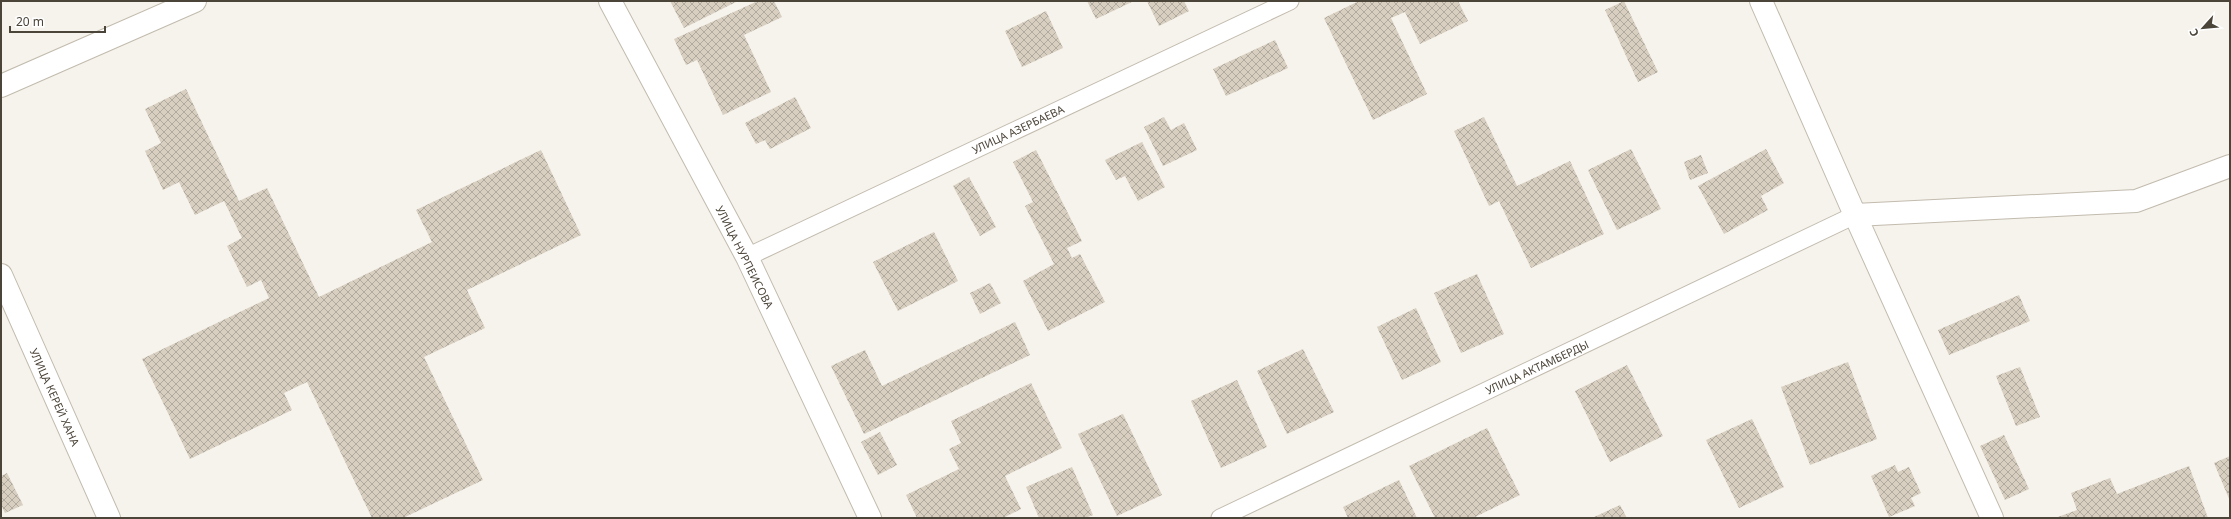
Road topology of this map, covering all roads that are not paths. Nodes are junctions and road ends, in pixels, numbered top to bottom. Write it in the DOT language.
graph roads {
  1 [pos="195,1"];
  2 [pos="610,1"];
  3 [pos="1290,1"];
  4 [pos="1761,1"];
  5 [pos="1,86"];
  6 [pos="2230,166"];
  7 [pos="1855,215"];
  8 [pos="747,257"];
  9 [pos="1,275"];
  10 [pos="110,518"];
  11 [pos="870,518"];
  12 [pos="1220,518"];
  13 [pos="1992,518"];
  1 -- 5 [label="street"];
  2 -- 8 [label="street, УЛИЦА НУРПЕИСОВА"];
  3 -- 8 [label="lane, УЛИЦА АЗЕРБАЕВА"];
  4 -- 7 [label="street"];
  6 -- 7 [label="street"];
  7 -- 12 [label="lane, УЛИЦА АКТАМБЕРДЫ"];
  7 -- 13 [label="street"];
  8 -- 11 [label="street, УЛИЦА НУРПЕИСОВА"];
  9 -- 10 [label="street, УЛИЦА КЕРЕЙ ХАНА"];
}
